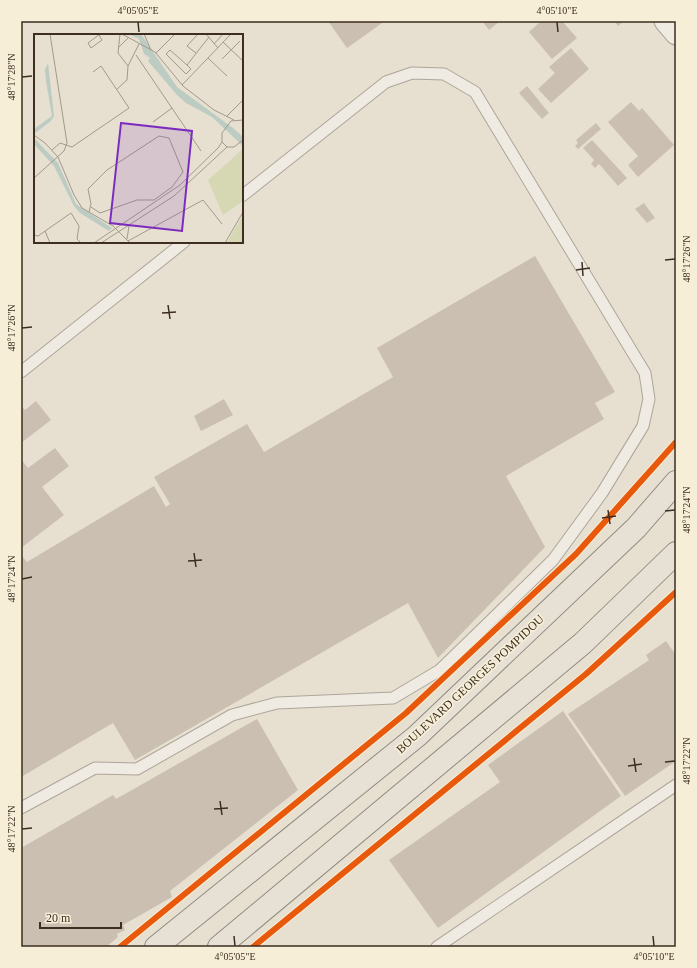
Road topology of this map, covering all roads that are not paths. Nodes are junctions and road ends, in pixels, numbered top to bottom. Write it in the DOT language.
graph roads {
  1 [pos="665,21"];
  2 [pos="676,34"];
  3 [pos="243,195"];
  4 [pos="183,243"];
  5 [pos="21,372"];
  6 [pos="676,482"];
  7 [pos="676,554"];
  8 [pos="676,786"];
  9 [pos="21,808"];
  10 [pos="156,947"];
  11 [pos="219,947"];
  12 [pos="437,947"];
  1 -- 2 [label="street"];
  3 -- 9 [label="lane"];
  4 -- 5 [label="lane"];
  6 -- 10 [label="main road, BOULEVARD GEORGES POMPIDOU"];
  7 -- 11 [label="main road"];
  8 -- 12 [label="lane"];
}
